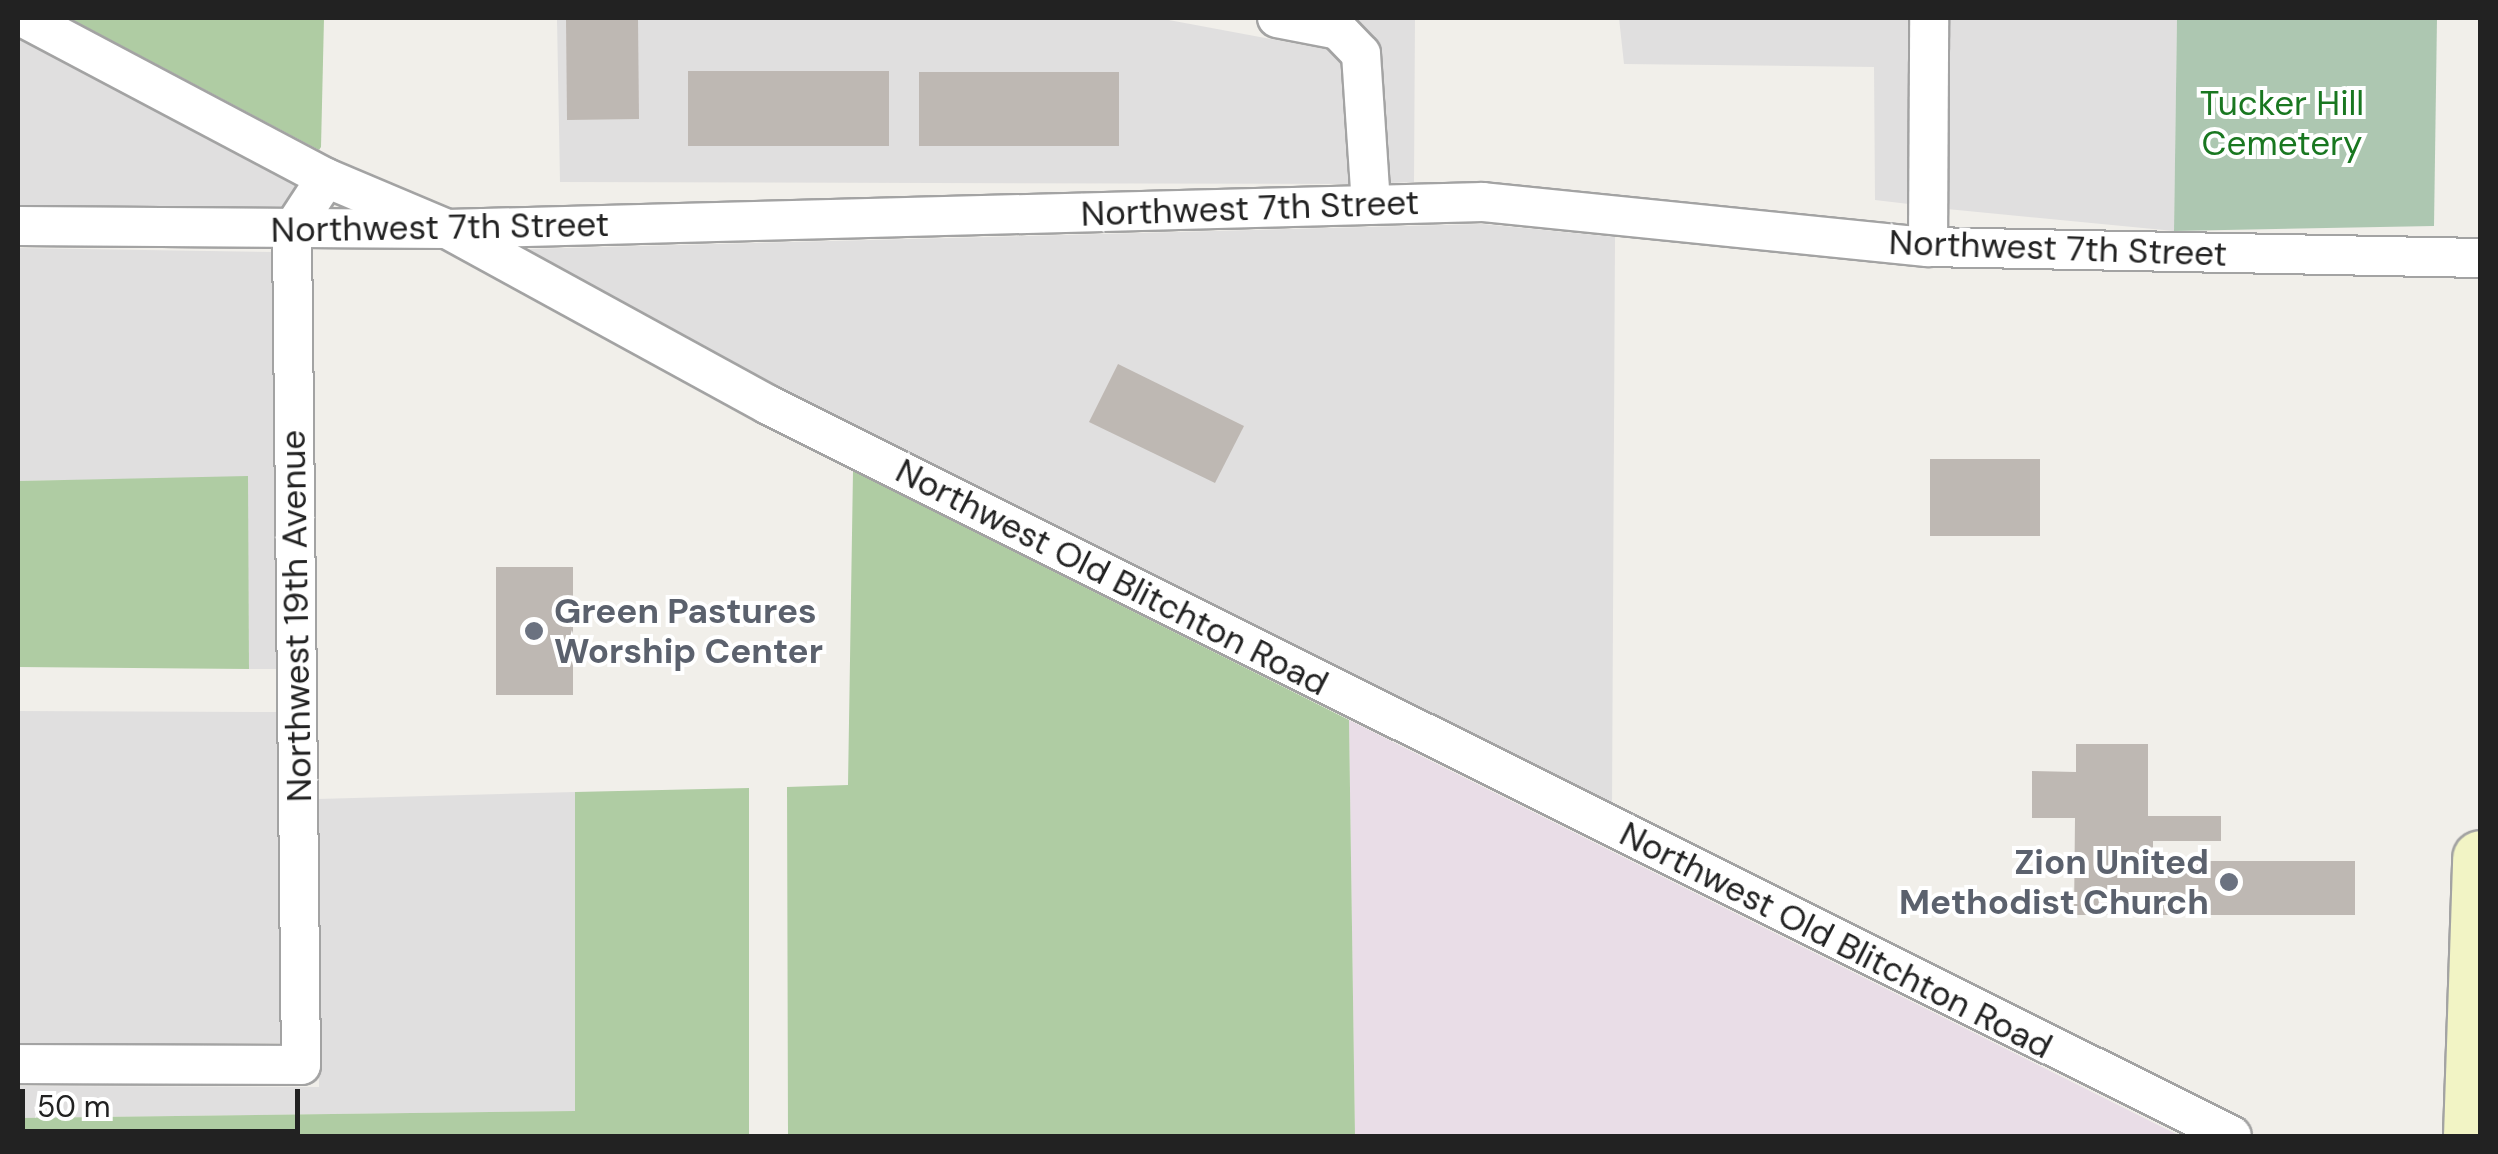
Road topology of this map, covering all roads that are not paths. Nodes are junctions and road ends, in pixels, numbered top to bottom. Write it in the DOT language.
graph roads {
  1 [pos="24,18"];
  2 [pos="1277,18"];
  3 [pos="1928,18"];
  4 [pos="326,178"];
  5 [pos="1371,205"];
  6 [pos="18,226"];
  7 [pos="447,229"];
  8 [pos="292,230"];
  9 [pos="1928,247"];
  10 [pos="2480,258"];
  11 [pos="2480,858"];
  12 [pos="18,1064"];
  13 [pos="2220,1133"];
  14 [pos="2470,1136"];
  1 -- 4 [label="street, Northwest Old Blitchton Road"];
  2 -- 5 [label="street"];
  3 -- 9 [label="street"];
  4 -- 7 [label="street, Northwest Old Blitchton Road"];
  4 -- 8 [label="street"];
  5 -- 7 [label="street, Northwest 7th Street"];
  5 -- 9 [label="street, Northwest 7th Street"];
  6 -- 8 [label="street, Northwest 7th Street"];
  7 -- 8 [label="street, Northwest 7th Street"];
  7 -- 13 [label="street, Northwest Old Blitchton Road"];
  8 -- 12 [label="street, Northwest 19th Avenue"];
  9 -- 10 [label="street, Northwest 7th Street"];
  11 -- 14 [label="main road"];
}
